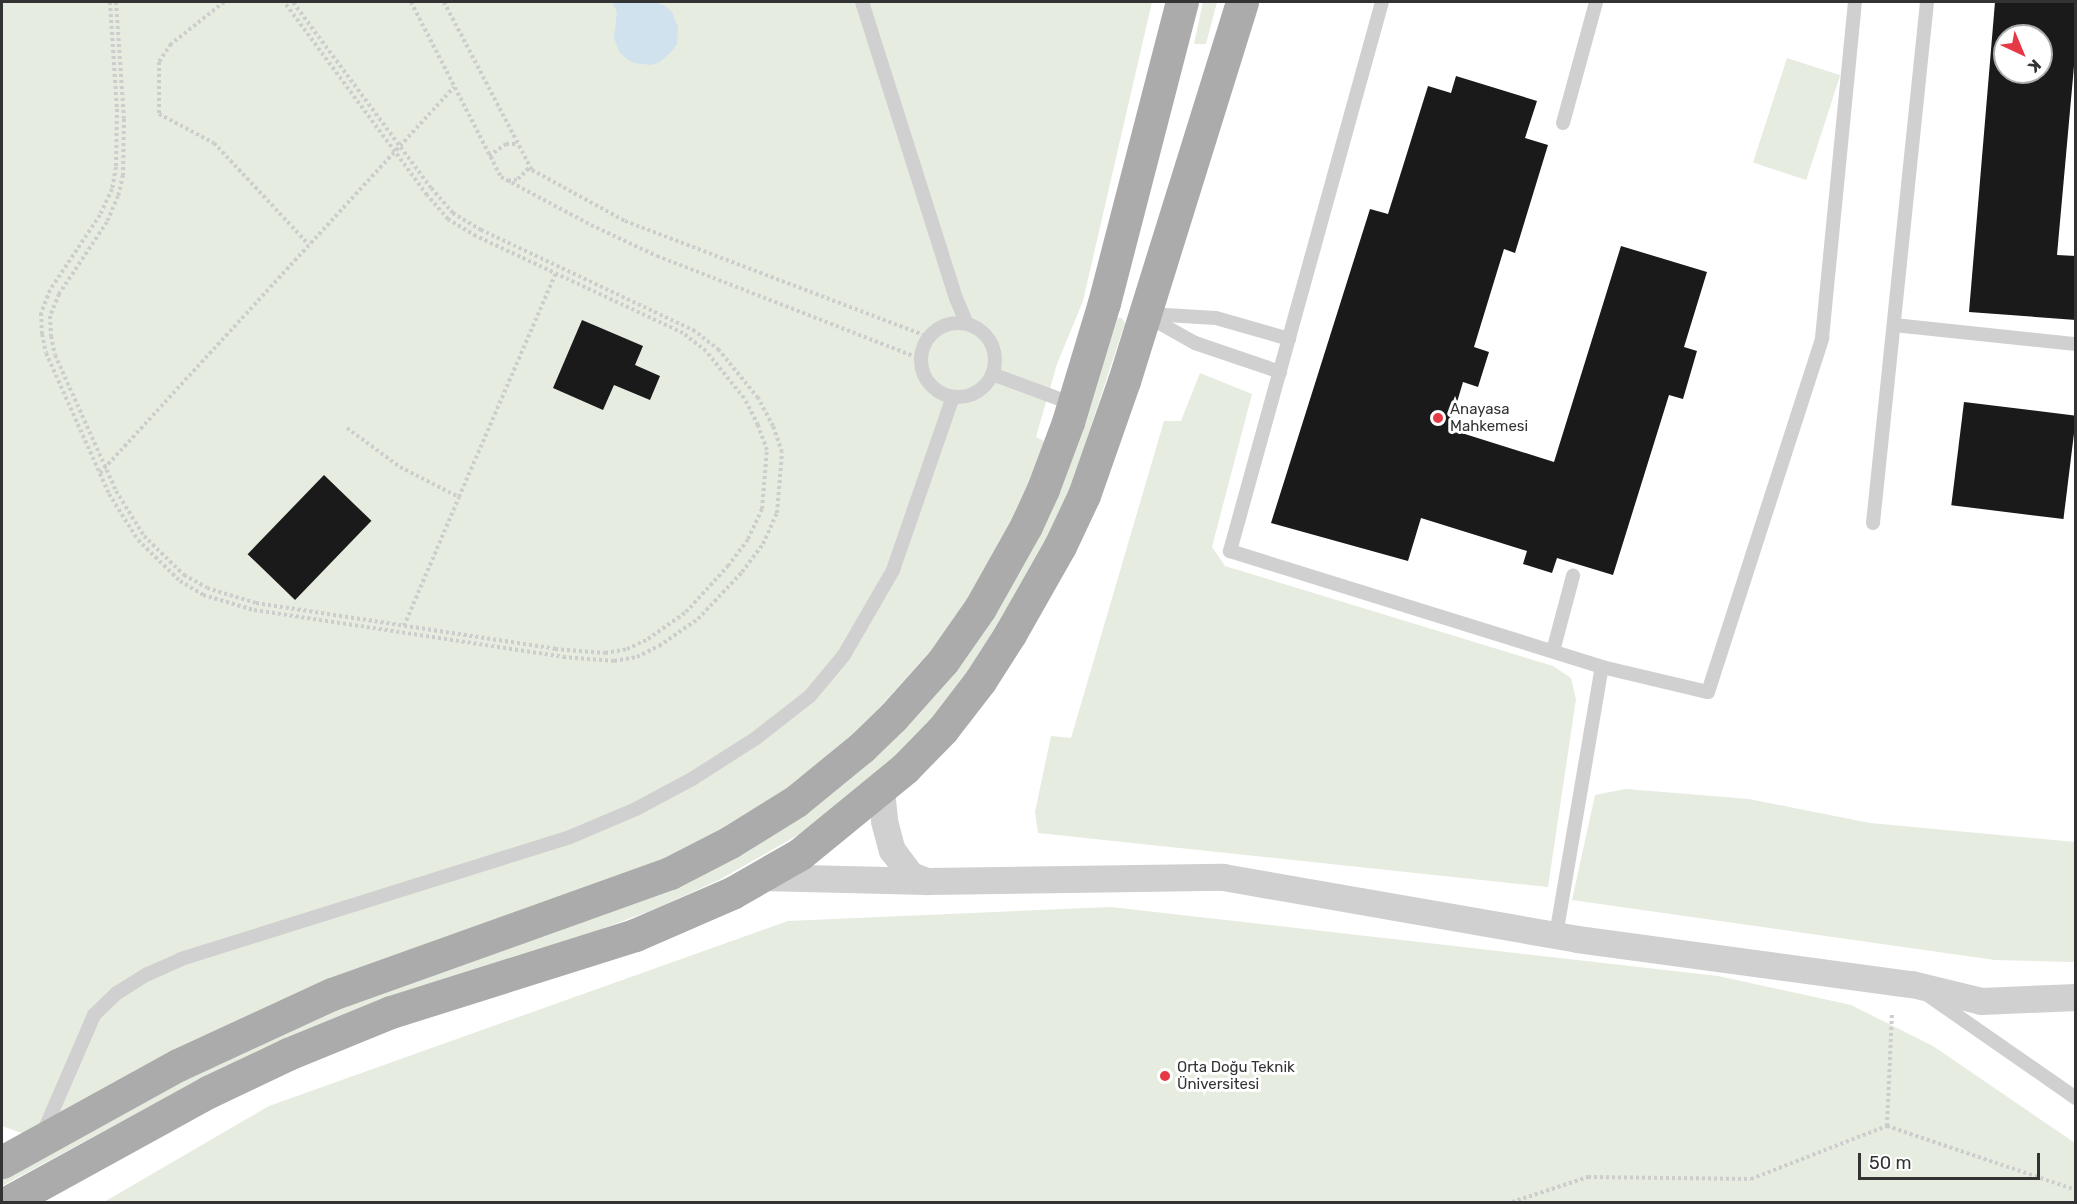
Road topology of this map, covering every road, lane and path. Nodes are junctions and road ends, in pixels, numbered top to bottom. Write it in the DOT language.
graph roads {
  1 [pos="110,2"];
  2 [pos="116,2"];
  3 [pos="224,2"];
  4 [pos="284,2"];
  5 [pos="293,2"];
  6 [pos="411,2"];
  7 [pos="444,2"];
  8 [pos="862,2"];
  9 [pos="1182,2"];
  10 [pos="1242,2"];
  11 [pos="1382,2"];
  12 [pos="1596,2"];
  13 [pos="1855,2"];
  14 [pos="1927,2"];
  15 [pos="454,87"];
  16 [pos="1563,123"];
  17 [pos="517,144"];
  18 [pos="400,146"];
  19 [pos="395,152"];
  20 [pos="489,156"];
  21 [pos="530,166"];
  22 [pos="507,181"];
  23 [pos="309,245"];
  24 [pos="556,273"];
  25 [pos="1104,303"];
  26 [pos="1144,314"];
  27 [pos="963,324"];
  28 [pos="1894,325"];
  29 [pos="929,337"];
  30 [pos="1289,339"];
  31 [pos="2076,344"];
  32 [pos="921,359"];
  33 [pos="1280,372"];
  34 [pos="992,374"];
  35 [pos="953,397"];
  36 [pos="1073,404"];
  37 [pos="347,428"];
  38 [pos="106,467"];
  39 [pos="100,473"];
  40 [pos="459,497"];
  41 [pos="1873,523"];
  42 [pos="1573,576"];
  43 [pos="404,626"];
  44 [pos="1552,651"];
  45 [pos="1602,667"];
  46 [pos="881,790"];
  47 [pos="762,877"];
  48 [pos="927,881"];
  49 [pos="1556,935"];
  50 [pos="1912,984"];
  51 [pos="2076,997"];
  52 [pos="1892,1012"];
  53 [pos="2076,1098"];
  54 [pos="1887,1126"];
  55 [pos="40,1140"];
  56 [pos="2,1162"];
  57 [pos="2076,1190"];
  58 [pos="8,1203"];
  59 [pos="1512,1203"];
  1 -- 39 [label="path"];
  2 -- 38 [label="path"];
  3 -- 23 [label="path"];
  4 -- 19 [label="path"];
  5 -- 18 [label="path"];
  6 -- 15 [label="path"];
  7 -- 17 [label="path"];
  8 -- 27 [label="lane"];
  9 -- 25 [label="main road"];
  10 -- 26 [label="main road"];
  11 -- 30 [label="lane"];
  12 -- 16 [label="lane"];
  13 -- 45 [label="lane"];
  14 -- 28 [label="lane"];
  15 -- 18 [label="path"];
  15 -- 20 [label="path"];
  17 -- 20 [label="path"];
  17 -- 21 [label="path"];
  18 -- 19 [label="path"];
  18 -- 39 [label="path"];
  19 -- 23 [label="path"];
  19 -- 24 [label="path"];
  20 -- 22 [label="path"];
  21 -- 22 [label="path"];
  21 -- 29 [label="path"];
  22 -- 32 [label="path"];
  23 -- 38 [label="path"];
  24 -- 40 [label="path"];
  24 -- 43 [label="path"];
  25 -- 26 [label="main road"];
  25 -- 36 [label="main road"];
  26 -- 30 [label="lane"];
  26 -- 33 [label="lane"];
  26 -- 46 [label="main road"];
  27 -- 29 [label="lane"];
  27 -- 34 [label="lane"];
  28 -- 31 [label="lane"];
  28 -- 41 [label="lane"];
  29 -- 32 [label="lane"];
  30 -- 33 [label="lane"];
  32 -- 35 [label="lane"];
  33 -- 44 [label="lane"];
  34 -- 35 [label="lane"];
  34 -- 36 [label="lane"];
  35 -- 55 [label="lane"];
  36 -- 55 [label="main road"];
  37 -- 40 [label="path"];
  38 -- 39 [label="path"];
  38 -- 43 [label="path"];
  40 -- 43 [label="path"];
  42 -- 44 [label="lane"];
  44 -- 45 [label="lane"];
  45 -- 49 [label="lane"];
  46 -- 47 [label="main road"];
  46 -- 48 [label="street"];
  47 -- 48 [label="street"];
  47 -- 58 [label="main road"];
  48 -- 49 [label="street"];
  49 -- 50 [label="street"];
  50 -- 51 [label="street"];
  50 -- 53 [label="lane"];
  52 -- 54 [label="path"];
  54 -- 57 [label="path"];
  54 -- 59 [label="path"];
  55 -- 56 [label="main road"];
}
